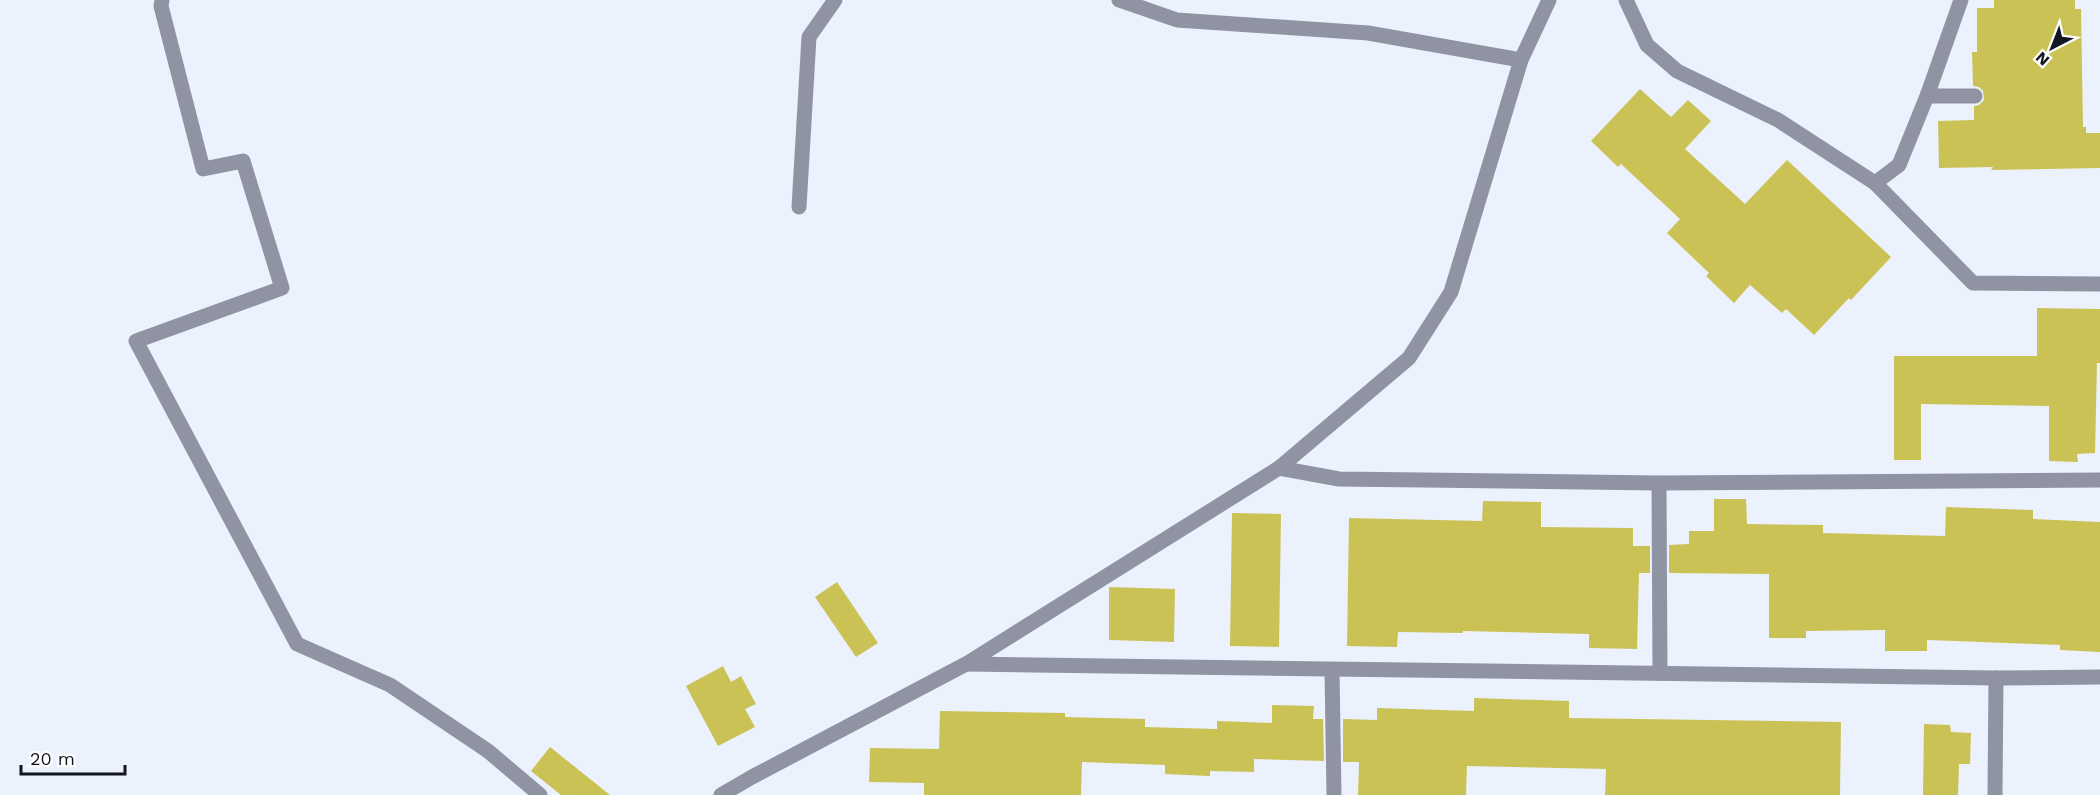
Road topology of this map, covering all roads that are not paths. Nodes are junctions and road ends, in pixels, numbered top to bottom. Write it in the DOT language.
graph roads {
  1 [pos="162,0"];
  2 [pos="835,0"];
  3 [pos="1119,0"];
  4 [pos="1549,0"];
  5 [pos="1626,0"];
  6 [pos="1961,0"];
  7 [pos="1521,60"];
  8 [pos="1927,96"];
  9 [pos="1975,96"];
  10 [pos="1875,183"];
  11 [pos="799,207"];
  12 [pos="2100,284"];
  13 [pos="1279,468"];
  14 [pos="2100,480"];
  15 [pos="1659,483"];
  16 [pos="966,664"];
  17 [pos="1332,670"];
  18 [pos="1660,673"];
  19 [pos="2100,677"];
  20 [pos="1996,678"];
  21 [pos="540,795"];
  22 [pos="724,795"];
  23 [pos="1334,795"];
  24 [pos="1995,795"];
  1 -- 21 [label="street"];
  2 -- 11 [label="street"];
  3 -- 7 [label="street"];
  4 -- 7 [label="street"];
  5 -- 10 [label="street"];
  6 -- 8 [label="street"];
  7 -- 13 [label="street"];
  8 -- 9 [label="street"];
  8 -- 10 [label="street"];
  10 -- 12 [label="street"];
  13 -- 15 [label="street"];
  13 -- 16 [label="street"];
  14 -- 15 [label="street"];
  15 -- 18 [label="street"];
  16 -- 17 [label="street"];
  16 -- 22 [label="street"];
  17 -- 18 [label="street"];
  17 -- 23 [label="street"];
  18 -- 20 [label="street"];
  19 -- 20 [label="street"];
  20 -- 24 [label="street"];
}
